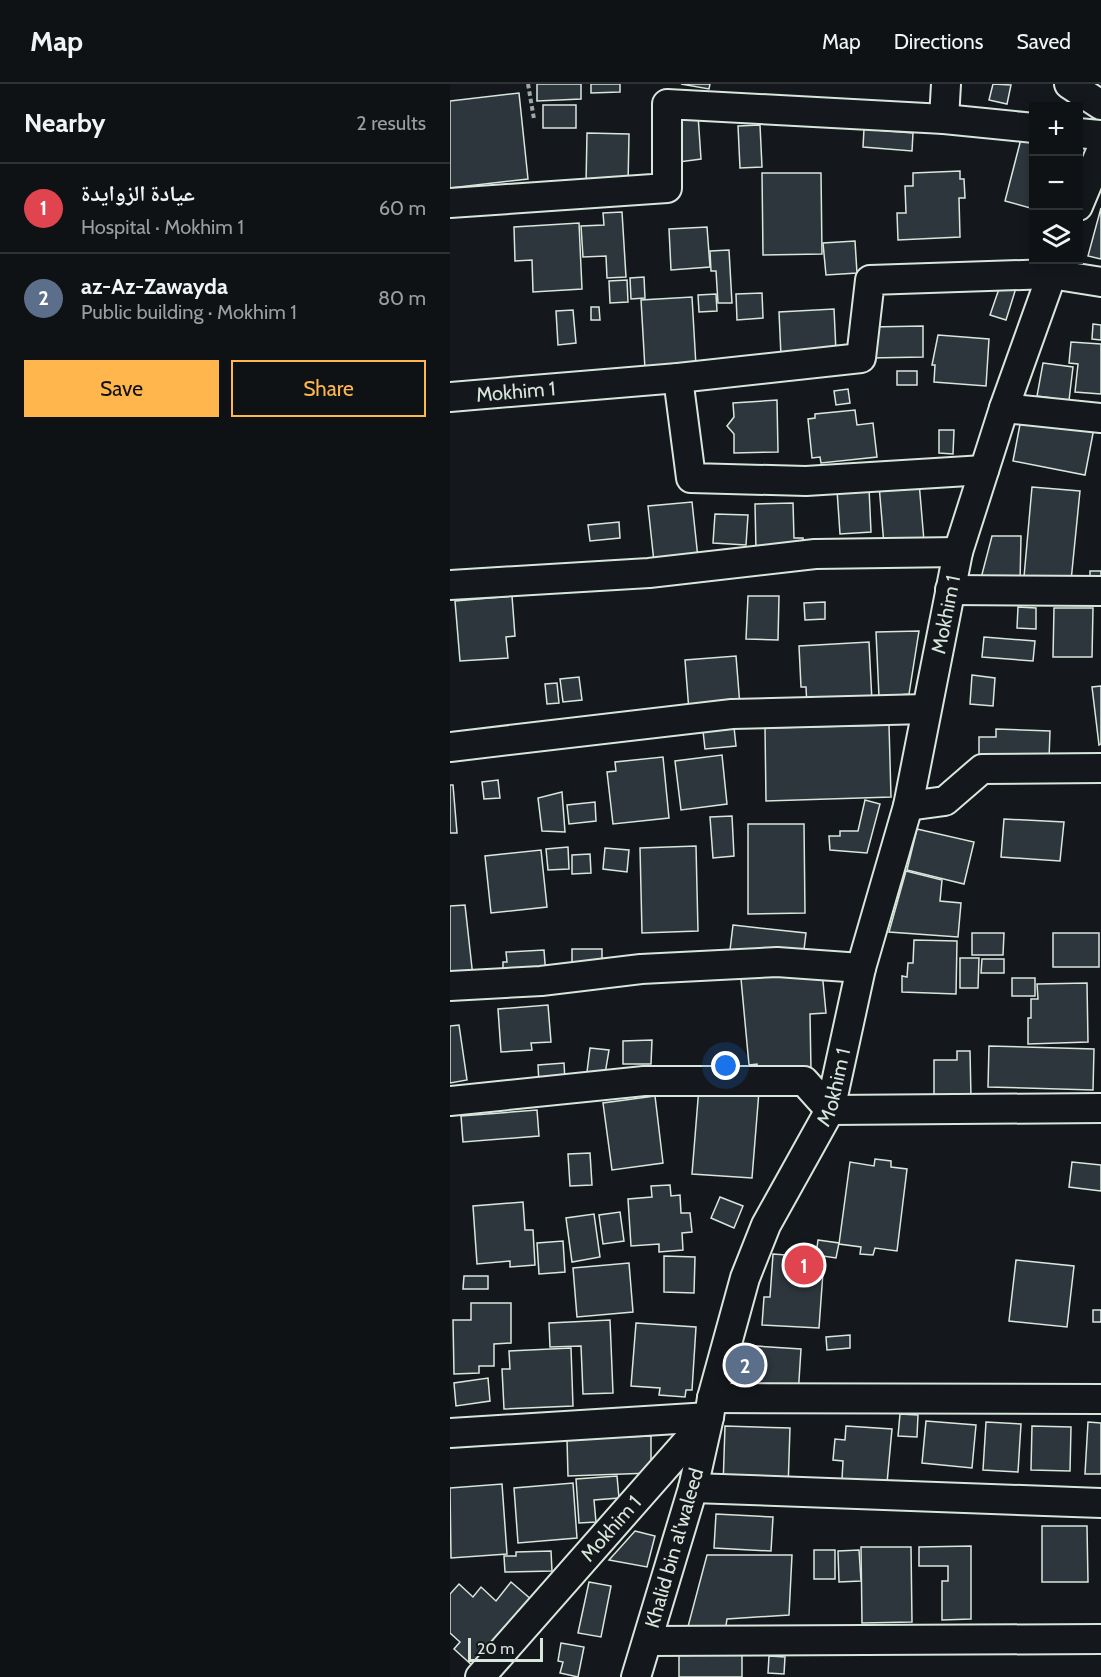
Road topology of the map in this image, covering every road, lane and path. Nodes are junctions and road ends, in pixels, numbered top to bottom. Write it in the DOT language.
graph roads {
  1 [pos="528,84"];
  2 [pos="946,84"];
  3 [pos="1069,84"];
  4 [pos="1101,105"];
  5 [pos="534,119"];
  6 [pos="944,119"];
  7 [pos="1029,128"];
  8 [pos="1083,133"];
  9 [pos="1101,135"];
  10 [pos="1101,151"];
  11 [pos="1083,194"];
  12 [pos="450,202"];
  13 [pos="1054,267"];
  14 [pos="1101,282"];
  15 [pos="678,378"];
  16 [pos="450,397"];
  17 [pos="1004,408"];
  18 [pos="1101,417"];
  19 [pos="984,470"];
  20 [pos="958,552"];
  21 [pos="450,585"];
  22 [pos="950,590"];
  23 [pos="1101,591"];
  24 [pos="926,709"];
  25 [pos="450,747"];
  26 [pos="1101,768"];
  27 [pos="908,806"];
  28 [pos="861,968"];
  29 [pos="450,986"];
  30 [pos="450,1101"];
  31 [pos="1101,1108"];
  32 [pos="830,1110"];
  33 [pos="1101,1399"];
  34 [pos="710,1408"];
  35 [pos="450,1433"];
  36 [pos="693,1488"];
  37 [pos="1101,1503"];
  38 [pos="1101,1639"];
  39 [pos="648,1641"];
  40 [pos="480,1677"];
  41 [pos="636,1677"];
  1 -- 5 [label="path"];
  2 -- 6 [label="street"];
  3 -- 4 [label="street"];
  6 -- 7 [label="street"];
  6 -- 12 [label="street"];
  8 -- 9 [label="street"];
  10 -- 11 [label="street"];
  13 -- 14 [label="street, Mokhim 1"];
  13 -- 15 [label="street, Mokhim 1"];
  13 -- 17 [label="street, Mokhim 1"];
  15 -- 16 [label="street, Mokhim 1"];
  15 -- 19 [label="street"];
  17 -- 18 [label="street"];
  17 -- 19 [label="street, Mokhim 1"];
  19 -- 20 [label="street, Mokhim 1"];
  20 -- 21 [label="street"];
  20 -- 22 [label="street, Mokhim 1"];
  22 -- 23 [label="street"];
  22 -- 24 [label="street, Mokhim 1"];
  24 -- 25 [label="street"];
  24 -- 27 [label="street, Mokhim 1"];
  26 -- 27 [label="street"];
  27 -- 28 [label="street, Mokhim 1"];
  28 -- 29 [label="street"];
  28 -- 32 [label="street, Mokhim 1"];
  30 -- 32 [label="street"];
  31 -- 32 [label="street"];
  32 -- 34 [label="street, Mokhim 1"];
  33 -- 34 [label="street"];
  34 -- 35 [label="street"];
  34 -- 36 [label="street, Khalid bin al'waleed"];
  34 -- 40 [label="street, Mokhim 1"];
  36 -- 37 [label="street"];
  36 -- 39 [label="street, Khalid bin al'waleed"];
  38 -- 39 [label="street"];
  39 -- 41 [label="street, Khalid bin al'waleed"];
}
